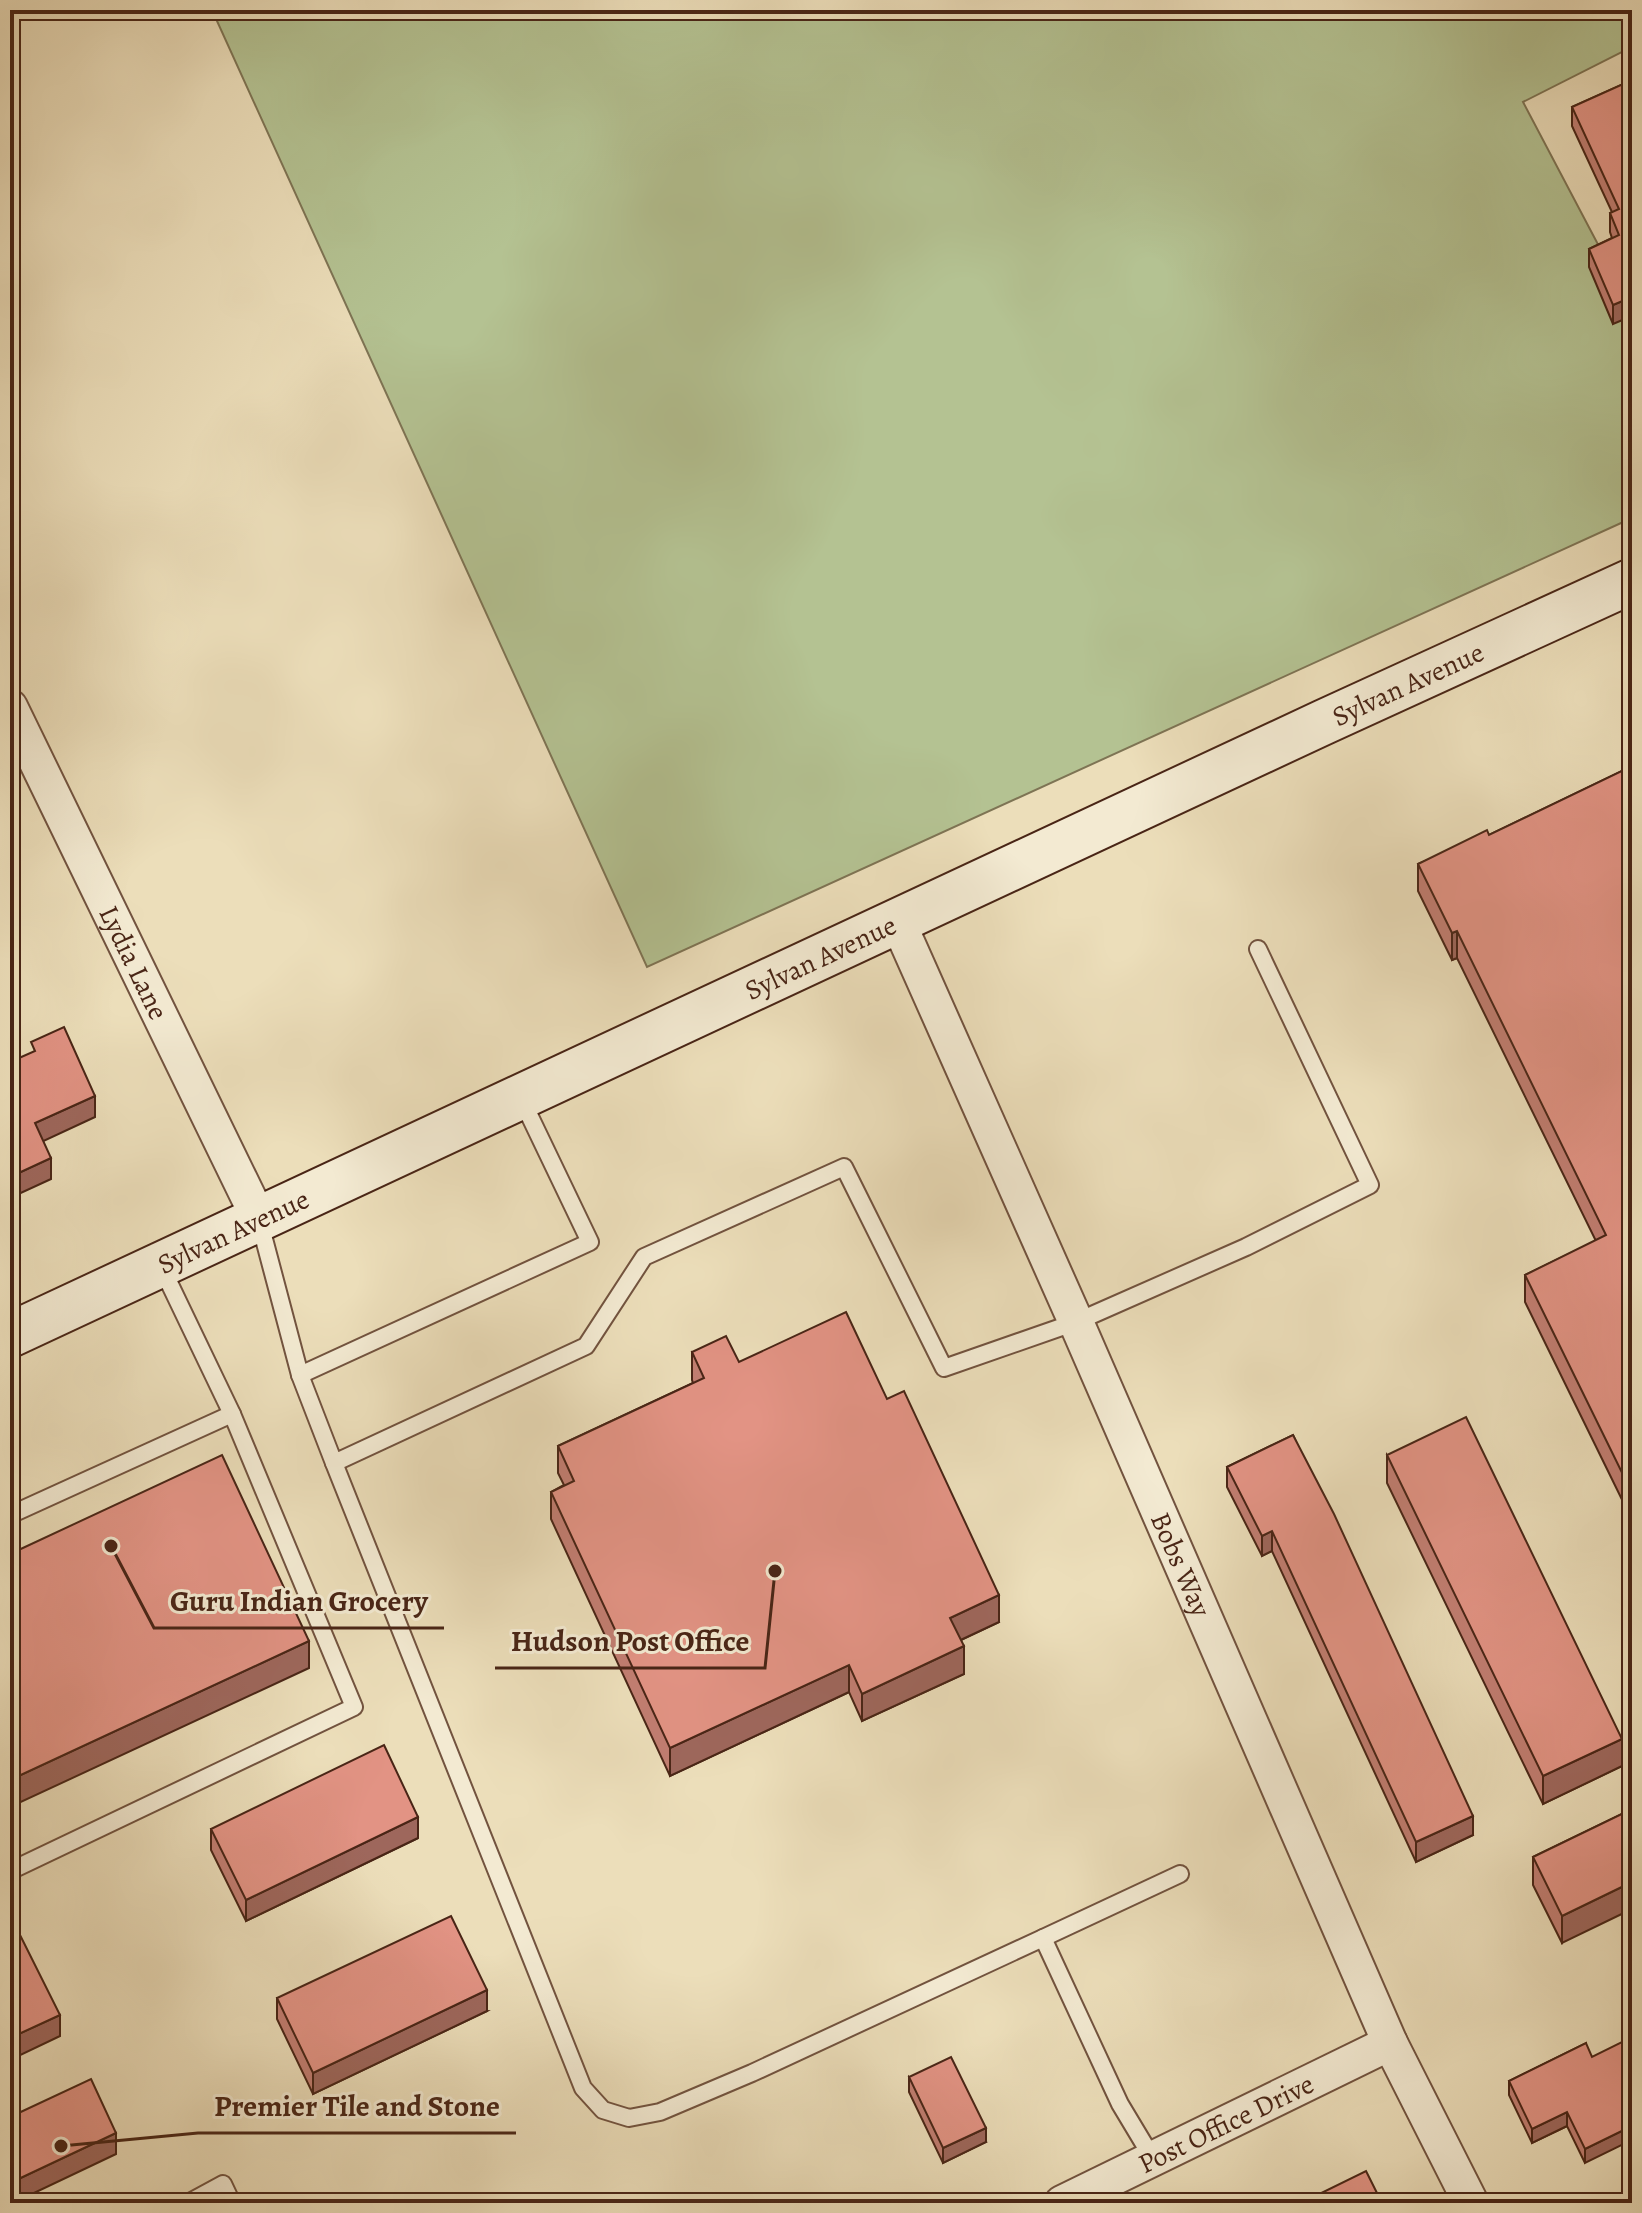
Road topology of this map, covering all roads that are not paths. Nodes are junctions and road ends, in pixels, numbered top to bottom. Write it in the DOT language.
graph roads {
  1 [pos="1632,581"];
  2 [pos="10,707"];
  3 [pos="898,922"];
  4 [pos="1258,949"];
  5 [pos="521,1097"];
  6 [pos="259,1219"];
  7 [pos="160,1265"];
  8 [pos="1076,1322"];
  9 [pos="10,1335"];
  10 [pos="300,1375"];
  11 [pos="232,1414"];
  12 [pos="334,1463"];
  13 [pos="10,1515"];
  14 [pos="10,1871"];
  15 [pos="1180,1874"];
  16 [pos="1043,1938"];
  17 [pos="1390,2043"];
  18 [pos="1153,2159"];
  19 [pos="188,2203"];
  20 [pos="232,2203"];
  21 [pos="1062,2203"];
  22 [pos="1471,2203"];
  1 -- 3 [label="main road, Sylvan Avenue"];
  2 -- 6 [label="street, Lydia Lane"];
  3 -- 5 [label="main road, Sylvan Avenue"];
  3 -- 8 [label="street, Bobs Way"];
  4 -- 8 [label="lane"];
  5 -- 6 [label="main road, Sylvan Avenue"];
  5 -- 10 [label="lane"];
  6 -- 7 [label="main road, Sylvan Avenue"];
  6 -- 10 [label="lane"];
  7 -- 9 [label="main road, Sylvan Avenue"];
  7 -- 11 [label="lane"];
  8 -- 12 [label="lane"];
  8 -- 17 [label="street, Bobs Way"];
  10 -- 12 [label="lane"];
  11 -- 13 [label="lane"];
  11 -- 14 [label="lane"];
  12 -- 16 [label="lane"];
  15 -- 16 [label="lane"];
  16 -- 18 [label="lane"];
  17 -- 18 [label="street, Post Office Drive"];
  17 -- 22 [label="street, Bobs Way"];
  18 -- 21 [label="street, Post Office Drive"];
  19 -- 20 [label="lane"];
}
